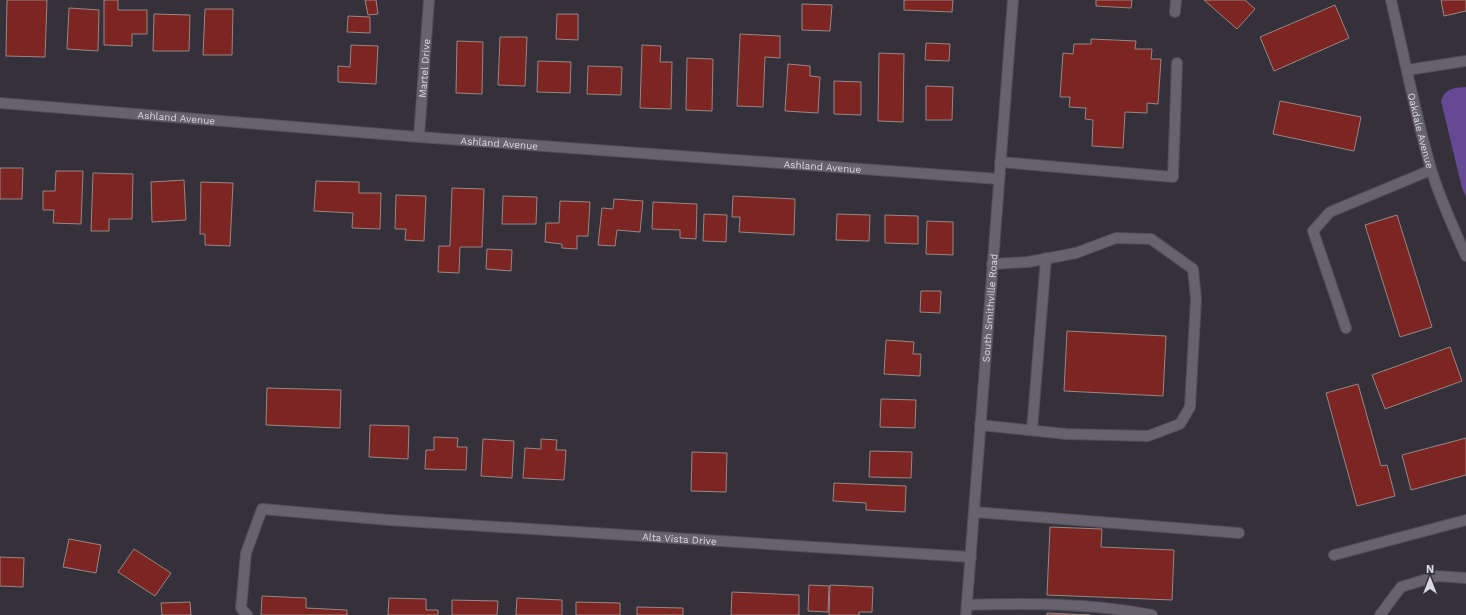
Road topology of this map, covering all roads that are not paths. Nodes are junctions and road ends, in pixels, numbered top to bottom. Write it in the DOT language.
graph roads {
  1 [pos="429,0"];
  2 [pos="1013,0"];
  3 [pos="1176,0"];
  4 [pos="1391,0"];
  5 [pos="1175,12"];
  6 [pos="1466,61"];
  7 [pos="1176,63"];
  8 [pos="1407,70"];
  9 [pos="0,103"];
  10 [pos="419,137"];
  11 [pos="1000,162"];
  12 [pos="1431,170"];
  13 [pos="998,179"];
  14 [pos="1466,256"];
  15 [pos="1046,258"];
  16 [pos="992,264"];
  17 [pos="1346,328"];
  18 [pos="980,425"];
  19 [pos="1032,430"];
  20 [pos="974,512"];
  21 [pos="1466,520"];
  22 [pos="1239,534"];
  23 [pos="1334,555"];
  24 [pos="971,557"];
  25 [pos="1466,578"];
  26 [pos="967,610"];
  27 [pos="247,615"];
  28 [pos="1152,615"];
  29 [pos="1380,615"];
  1 -- 10 [label="street, Martel Drive"];
  2 -- 11 [label="street, South Smithville Road"];
  3 -- 5 [label="street"];
  4 -- 8 [label="street, Oakdale Avenue"];
  6 -- 8 [label="street"];
  7 -- 11 [label="street"];
  8 -- 12 [label="street, Oakdale Avenue"];
  9 -- 10 [label="street, Ashland Avenue"];
  10 -- 13 [label="street, Ashland Avenue"];
  11 -- 13 [label="street, South Smithville Road"];
  12 -- 14 [label="street, Oakdale Avenue"];
  12 -- 17 [label="street"];
  13 -- 16 [label="street, South Smithville Road"];
  15 -- 16 [label="street"];
  15 -- 19 [label="street"];
  15 -- 19 [label="street"];
  16 -- 18 [label="street, South Smithville Road"];
  18 -- 19 [label="street"];
  18 -- 20 [label="street, South Smithville Road"];
  20 -- 22 [label="street"];
  20 -- 24 [label="street, South Smithville Road"];
  21 -- 23 [label="street"];
  24 -- 26 [label="street, South Smithville Road"];
  24 -- 27 [label="street, Alta Vista Drive"];
  25 -- 29 [label="street"];
  26 -- 28 [label="street"];
}
